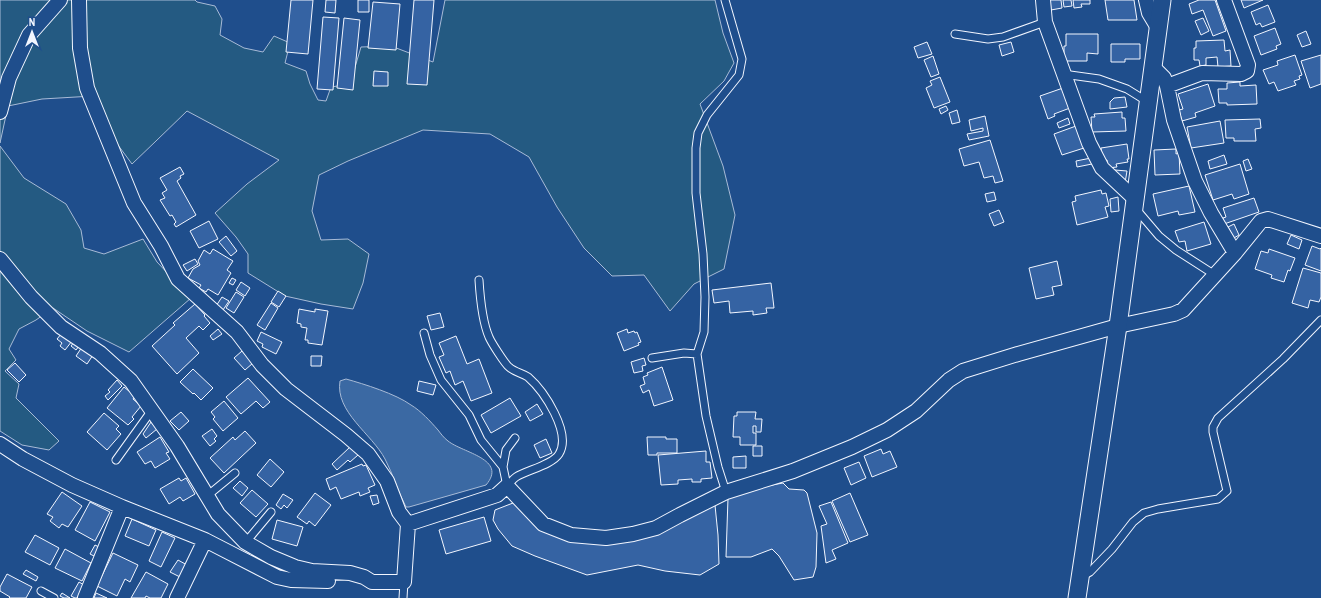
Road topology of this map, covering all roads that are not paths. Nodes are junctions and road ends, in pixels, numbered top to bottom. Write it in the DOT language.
graph roads {
  1 [pos="60,0"];
  2 [pos="80,0"];
  3 [pos="725,0"];
  4 [pos="1043,0"];
  5 [pos="1146,0"];
  6 [pos="1162,0"];
  7 [pos="1224,0"];
  8 [pos="1045,22"];
  9 [pos="1158,28"];
  10 [pos="955,34"];
  11 [pos="1153,67"];
  12 [pos="1063,74"];
  13 [pos="1167,86"];
  14 [pos="1148,102"];
  15 [pos="0,112"];
  16 [pos="1134,203"];
  17 [pos="1321,236"];
  18 [pos="1235,253"];
  19 [pos="0,259"];
  20 [pos="1215,275"];
  21 [pos="479,280"];
  22 [pos="1321,320"];
  23 [pos="1118,326"];
  24 [pos="424,334"];
  25 [pos="697,354"];
  26 [pos="652,358"];
  27 [pos="153,410"];
  28 [pos="515,438"];
  29 [pos="0,444"];
  30 [pos="116,460"];
  31 [pos="503,467"];
  32 [pos="235,473"];
  33 [pos="507,486"];
  34 [pos="726,492"];
  35 [pos="207,496"];
  36 [pos="122,507"];
  37 [pos="271,512"];
  38 [pos="408,524"];
  39 [pos="205,540"];
  40 [pos="245,542"];
  41 [pos="1080,578"];
  42 [pos="372,582"];
  43 [pos="404,582"];
  44 [pos="41,591"];
  45 [pos="54,598"];
  46 [pos="85,598"];
  47 [pos="177,598"];
  48 [pos="403,598"];
  49 [pos="1077,598"];
  1 -- 15 [label="street"];
  2 -- 38 [label="street"];
  3 -- 25 [label="lane"];
  4 -- 8 [label="street"];
  5 -- 9 [label="street"];
  6 -- 9 [label="street"];
  7 -- 13 [label="street"];
  8 -- 10 [label="lane"];
  8 -- 12 [label="street"];
  9 -- 11 [label="street"];
  11 -- 13 [label="street"];
  11 -- 14 [label="street"];
  12 -- 14 [label="lane"];
  12 -- 16 [label="street"];
  13 -- 18 [label="street"];
  14 -- 16 [label="street"];
  16 -- 20 [label="lane"];
  16 -- 23 [label="street"];
  17 -- 18 [label="street"];
  18 -- 20 [label="street"];
  19 -- 27 [label="street"];
  20 -- 23 [label="street"];
  21 -- 33 [label="lane"];
  22 -- 41 [label="lane"];
  23 -- 34 [label="street"];
  23 -- 41 [label="street"];
  24 -- 31 [label="lane"];
  25 -- 26 [label="lane"];
  25 -- 34 [label="lane"];
  27 -- 30 [label="lane"];
  27 -- 35 [label="street"];
  28 -- 31 [label="lane"];
  29 -- 36 [label="street"];
  31 -- 33 [label="lane"];
  32 -- 35 [label="lane"];
  33 -- 34 [label="street"];
  33 -- 38 [label="street"];
  35 -- 40 [label="street"];
  36 -- 39 [label="street"];
  36 -- 46 [label="street"];
  37 -- 40 [label="lane"];
  38 -- 43 [label="street"];
  39 -- 42 [label="street"];
  39 -- 47 [label="street"];
  40 -- 42 [label="street"];
  41 -- 49 [label="street"];
  42 -- 43 [label="street"];
  43 -- 48 [label="lane"];
  44 -- 45 [label="lane"];
}
